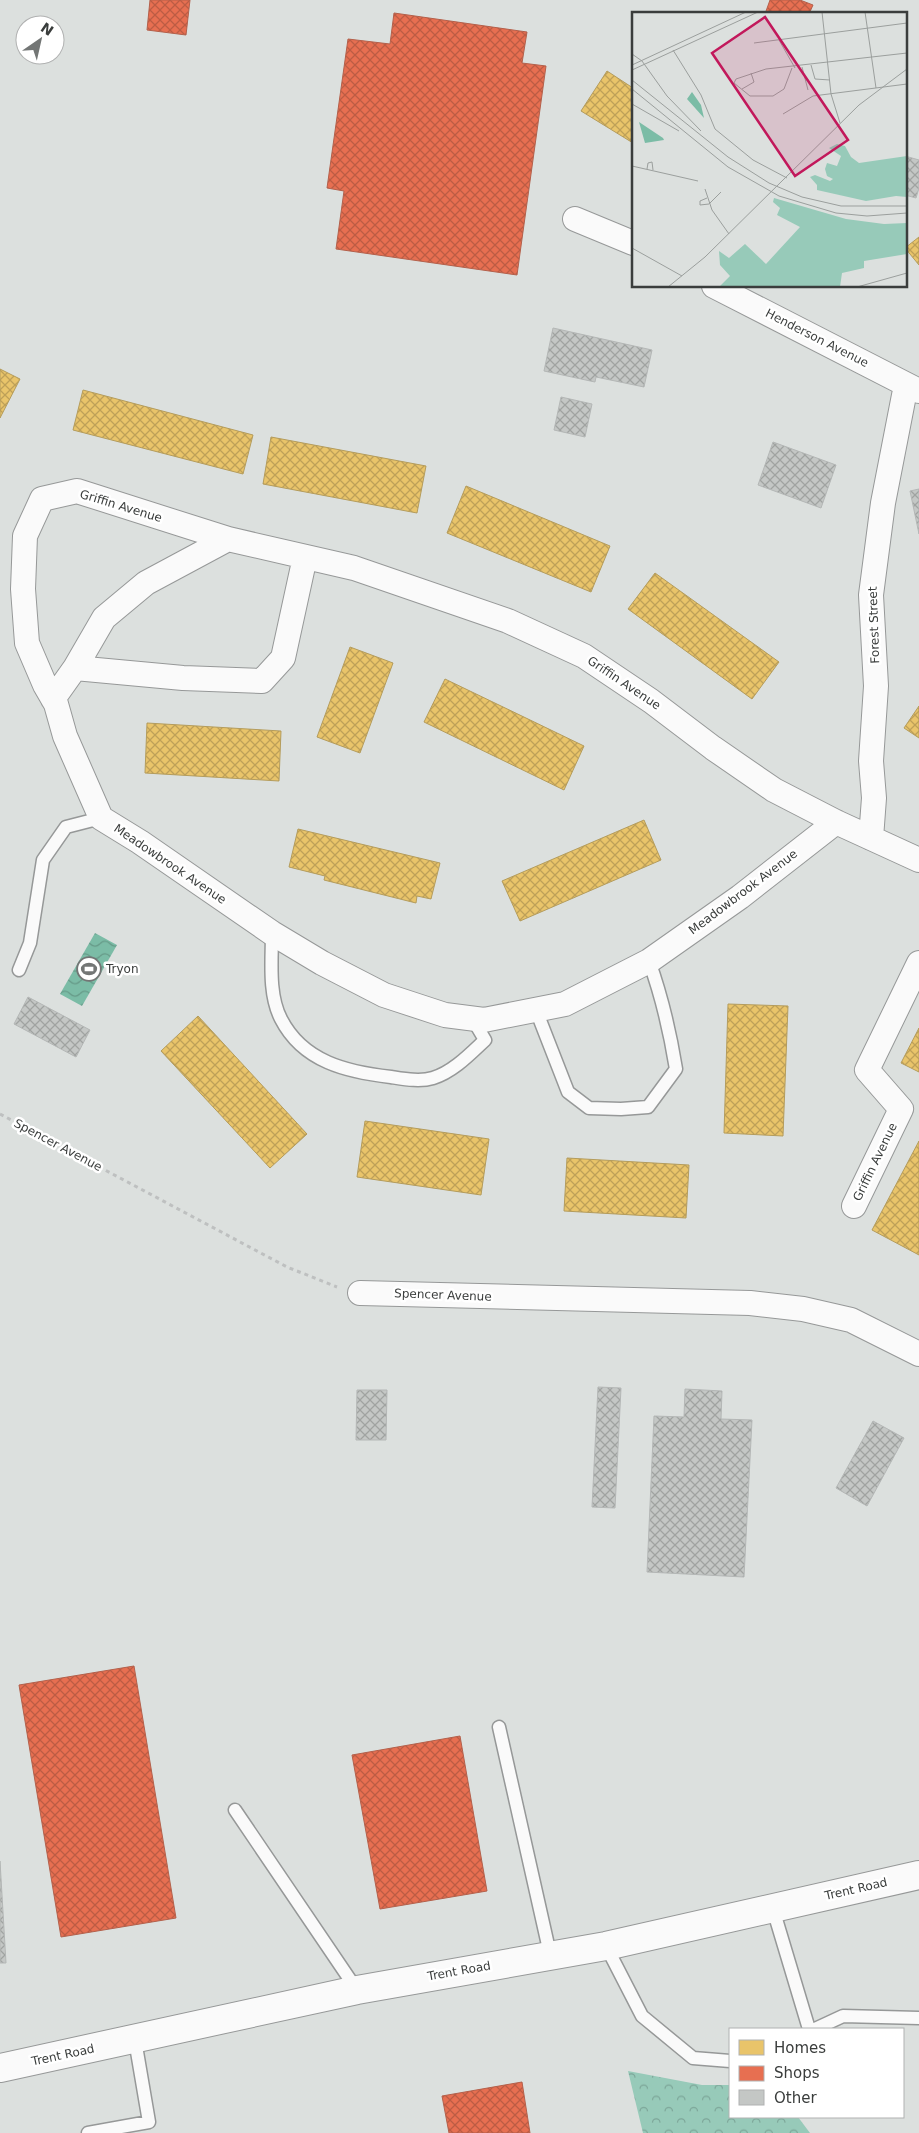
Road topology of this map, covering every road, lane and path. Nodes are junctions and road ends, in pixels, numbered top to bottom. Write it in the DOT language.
graph roads {
  1 [pos="575,218"];
  2 [pos="632,243"];
  3 [pos="718,288"];
  4 [pos="912,388"];
  5 [pos="228,539"];
  6 [pos="305,557"];
  7 [pos="75,668"];
  8 [pos="53,699"];
  9 [pos="101,818"];
  10 [pos="836,822"];
  11 [pos="872,838"];
  12 [pos="919,860"];
  13 [pos="272,933"];
  14 [pos="649,961"];
  15 [pos="919,963"];
  16 [pos="19,970"];
  17 [pos="536,1010"];
  18 [pos="472,1018"];
  19 [pos="0,1114"];
  20 [pos="854,1206"];
  21 [pos="360,1292"];
  22 [pos="919,1354"];
  23 [pos="499,1728"];
  24 [pos="235,1810"];
  25 [pos="919,1875"];
  26 [pos="772,1908"];
  27 [pos="606,1946"];
  28 [pos="550,1954"];
  29 [pos="357,1990"];
  30 [pos="919,2018"];
  31 [pos="809,2028"];
  32 [pos="817,2028"];
  33 [pos="135,2040"];
  34 [pos="729,2061"];
  35 [pos="0,2068"];
  36 [pos="88,2133"];
  1 -- 2 [label="street"];
  3 -- 4 [label="street, Henderson Avenue"];
  4 -- 11 [label="street, Forest Street"];
  5 -- 6 [label="street, Griffin Avenue"];
  5 -- 7 [label="street"];
  5 -- 8 [label="street, Griffin Avenue"];
  6 -- 7 [label="street"];
  6 -- 10 [label="street, Griffin Avenue"];
  7 -- 8 [label="street"];
  8 -- 9 [label="street, Griffin Avenue"];
  9 -- 13 [label="street, Meadowbrook Avenue"];
  9 -- 16 [label="lane, Meadowbrook Avenue"];
  10 -- 11 [label="street, Griffin Avenue"];
  10 -- 14 [label="street, Meadowbrook Avenue"];
  11 -- 12 [label="street, Griffin Avenue"];
  13 -- 18 [label="street, Meadowbrook Avenue"];
  13 -- 18 [label="lane"];
  14 -- 17 [label="street, Meadowbrook Avenue"];
  14 -- 17 [label="lane"];
  15 -- 20 [label="street, Griffin Avenue"];
  17 -- 18 [label="street, Meadowbrook Avenue"];
  19 -- 21 [label="path, Spencer Avenue"];
  21 -- 22 [label="street, Spencer Avenue"];
  23 -- 28 [label="lane"];
  24 -- 29 [label="lane"];
  25 -- 26 [label="street, Trent Road"];
  26 -- 27 [label="street, Trent Road"];
  26 -- 31 [label="lane"];
  27 -- 28 [label="street, Trent Road"];
  27 -- 34 [label="lane"];
  28 -- 29 [label="street, Trent Road"];
  29 -- 33 [label="street, Trent Road"];
  30 -- 32 [label="lane"];
  33 -- 35 [label="street, Trent Road"];
  33 -- 36 [label="lane"];
}
